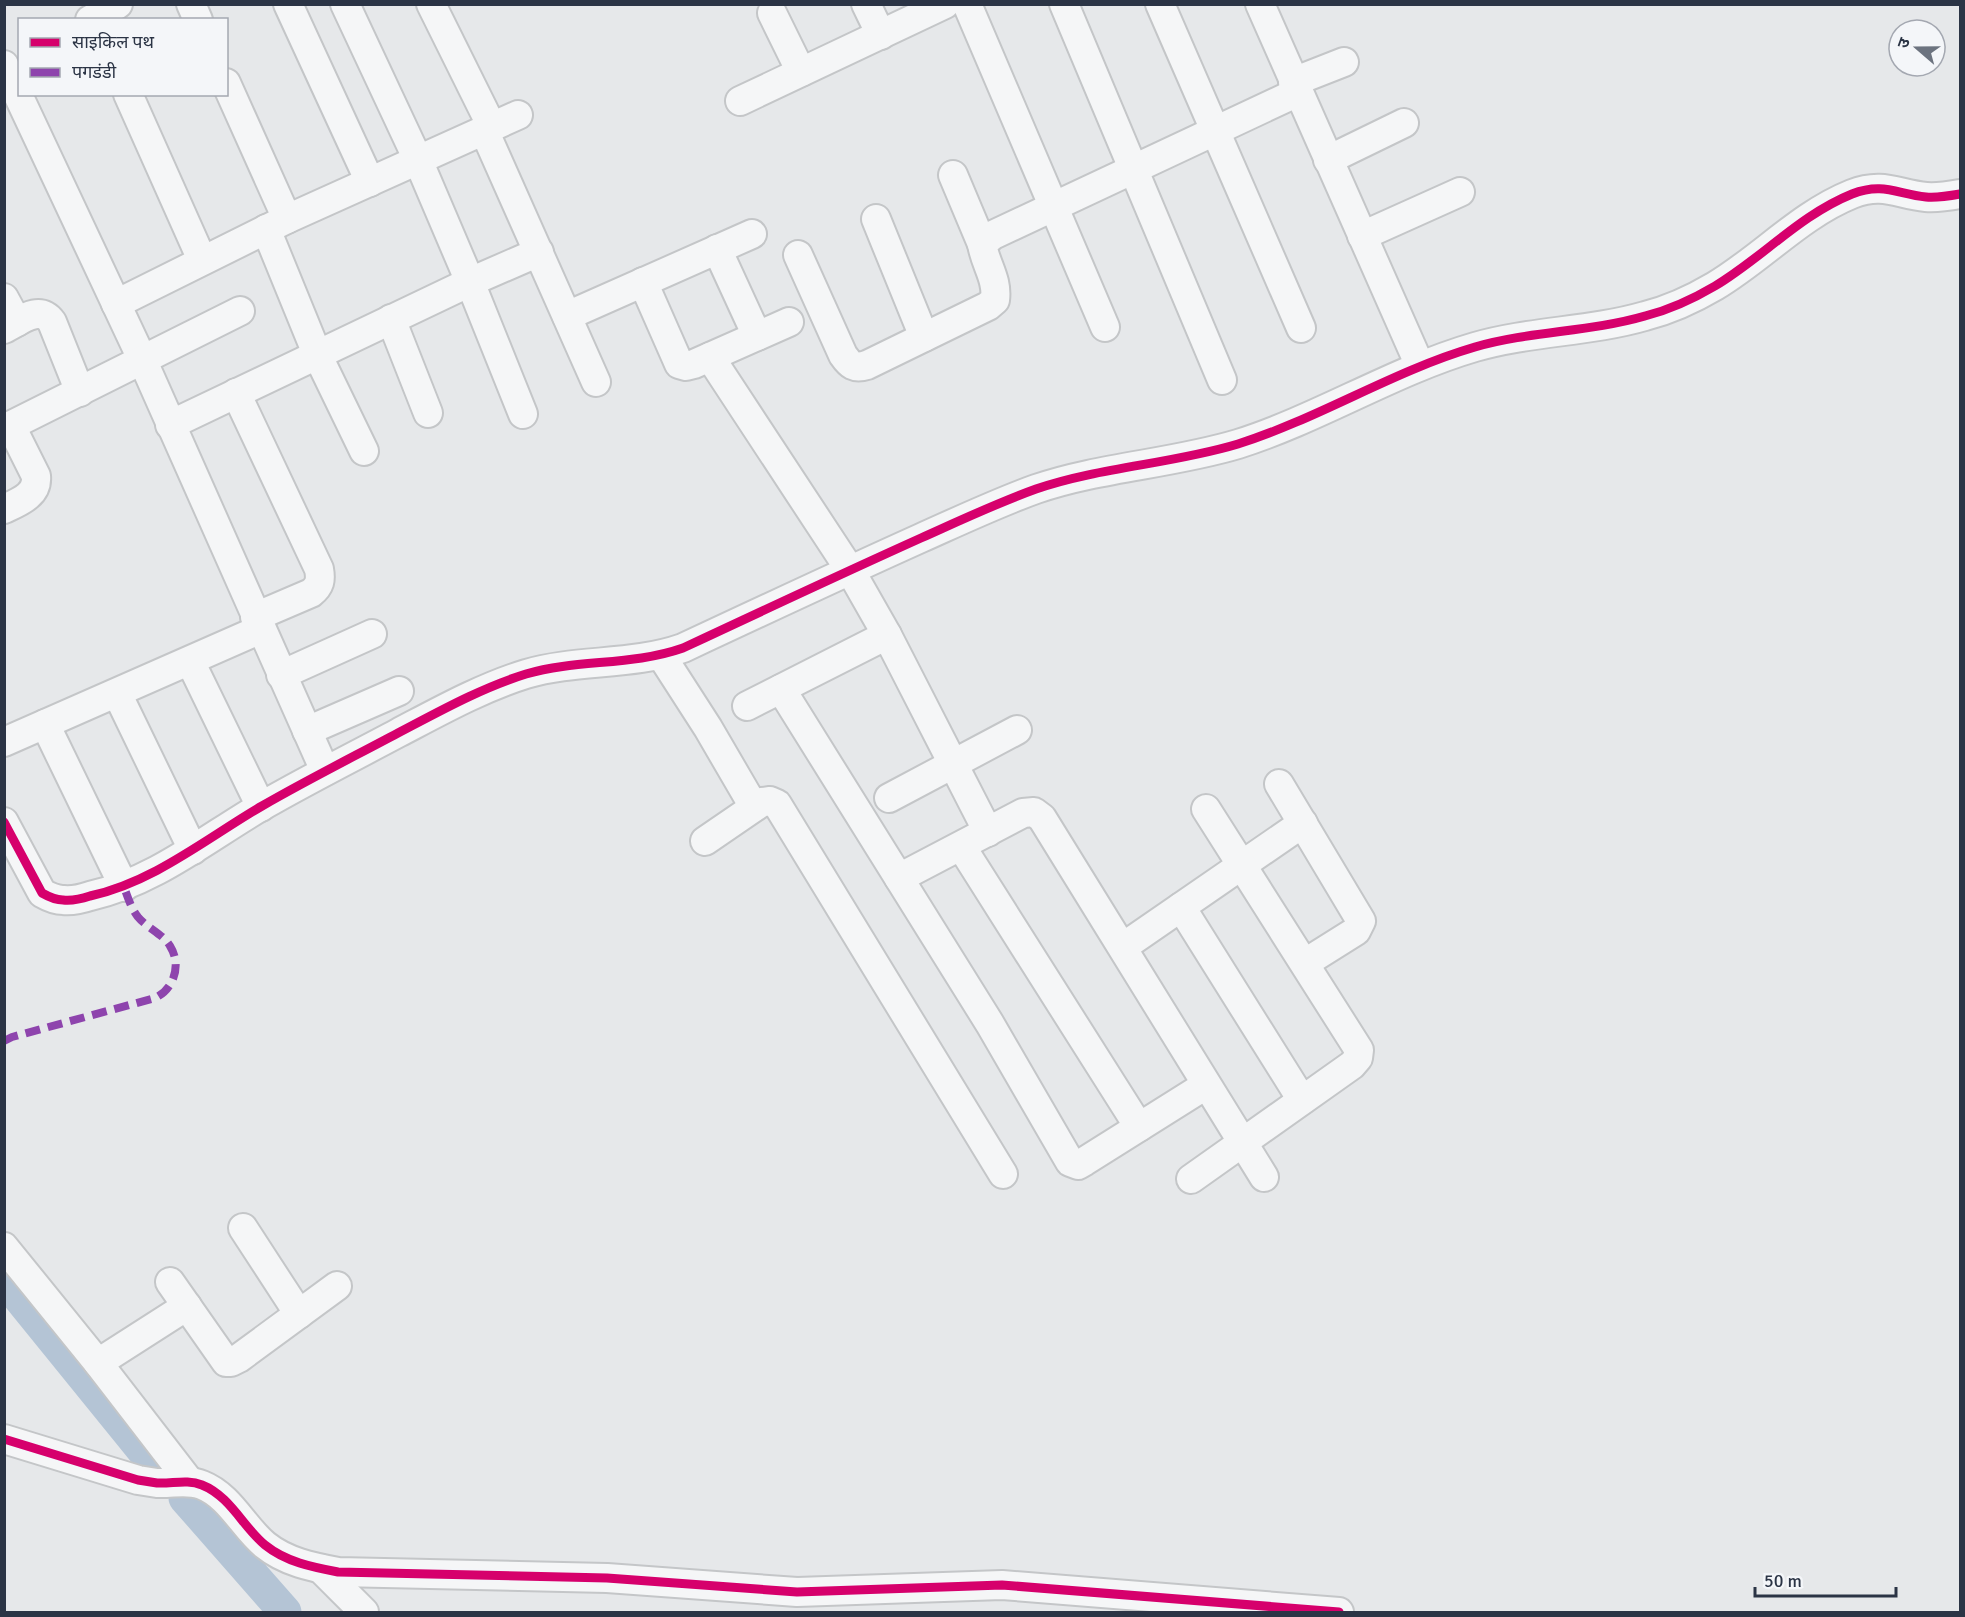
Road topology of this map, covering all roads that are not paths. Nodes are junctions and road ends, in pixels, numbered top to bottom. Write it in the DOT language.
graph roads {
  1 [pos="118,4"];
  2 [pos="191,4"];
  3 [pos="288,4"];
  4 [pos="345,4"];
  5 [pos="431,4"];
  6 [pos="866,4"];
  7 [pos="945,4"];
  8 [pos="967,4"];
  9 [pos="1064,4"];
  10 [pos="1160,4"];
  11 [pos="1260,4"];
  12 [pos="772,13"];
  13 [pos="91,15"];
  14 [pos="197,18"];
  15 [pos="881,35"];
  16 [pos="18,57"];
  17 [pos="1344,62"];
  18 [pos="4,64"];
  19 [pos="801,72"];
  20 [pos="1295,87"];
  21 [pos="228,89"];
  22 [pos="18,94"];
  23 [pos="19,96"];
  24 [pos="129,96"];
  25 [pos="740,101"];
  26 [pos="518,115"];
  27 [pos="1404,123"];
  28 [pos="488,129"];
  29 [pos="1215,132"];
  30 [pos="418,160"];
  31 [pos="1328,160"];
  32 [pos="1133,168"];
  33 [pos="953,175"];
  34 [pos="370,182"];
  35 [pos="1460,192"];
  36 [pos="1960,194"];
  37 [pos="1054,206"];
  38 [pos="876,219"];
  39 [pos="277,224"];
  40 [pos="752,234"];
  41 [pos="1362,236"];
  42 [pos="982,244"];
  43 [pos="717,249"];
  44 [pos="539,252"];
  45 [pos="798,255"];
  46 [pos="202,260"];
  47 [pos="470,282"];
  48 [pos="643,282"];
  49 [pos="116,304"];
  50 [pos="240,311"];
  51 [pos="9,316"];
  52 [pos="567,316"];
  53 [pos="391,319"];
  54 [pos="789,322"];
  55 [pos="1105,327"];
  56 [pos="1301,328"];
  57 [pos="757,336"];
  58 [pos="924,338"];
  59 [pos="317,354"];
  60 [pos="710,357"];
  61 [pos="142,359"];
  62 [pos="1420,366"];
  63 [pos="1222,381"];
  64 [pos="596,382"];
  65 [pos="80,392"];
  66 [pos="236,393"];
  67 [pos="428,413"];
  68 [pos="523,414"];
  69 [pos="171,424"];
  70 [pos="8,427"];
  71 [pos="364,451"];
  72 [pos="4,509"];
  73 [pos="850,570"];
  74 [pos="258,623"];
  75 [pos="372,634"];
  76 [pos="887,635"];
  77 [pos="661,655"];
  78 [pos="190,661"];
  79 [pos="281,675"];
  80 [pos="781,689"];
  81 [pos="399,691"];
  82 [pos="117,693"];
  83 [pos="747,706"];
  84 [pos="45,724"];
  85 [pos="1017,730"];
  86 [pos="308,731"];
  87 [pos="4,742"];
  88 [pos="953,764"];
  89 [pos="325,771"];
  90 [pos="1279,784"];
  91 [pos="889,798"];
  92 [pos="261,807"];
  93 [pos="754,807"];
  94 [pos="1206,808"];
  95 [pos="4,822"];
  96 [pos="1303,823"];
  97 [pos="988,832"];
  98 [pos="705,841"];
  99 [pos="961,846"];
  100 [pos="193,850"];
  101 [pos="1242,865"];
  102 [pos="899,878"];
  103 [pos="124,887"];
  104 [pos="1181,907"];
  105 [pos="1123,947"];
  106 [pos="1305,963"];
  107 [pos="1206,1085"];
  108 [pos="1302,1100"];
  109 [pos="1140,1127"];
  110 [pos="1242,1143"];
  111 [pos="1003,1174"];
  112 [pos="1264,1177"];
  113 [pos="1191,1179"];
  114 [pos="243,1228"];
  115 [pos="4,1247"];
  116 [pos="170,1282"];
  117 [pos="337,1286"];
  118 [pos="187,1306"];
  119 [pos="299,1314"];
  120 [pos="98,1363"];
  121 [pos="4,1439"];
  122 [pos="189,1481"];
  123 [pos="321,1569"];
  124 [pos="756,1601"];
  125 [pos="1166,1605"];
  126 [pos="364,1612"];
  127 [pos="1339,1612"];
  1 -- 13 [label="street"];
  2 -- 14 [label="street"];
  3 -- 34 [label="street"];
  4 -- 30 [label="street"];
  5 -- 28 [label="street"];
  6 -- 15 [label="street"];
  7 -- 15 [label="street"];
  8 -- 37 [label="street"];
  9 -- 32 [label="street"];
  10 -- 29 [label="street"];
  11 -- 20 [label="street"];
  12 -- 19 [label="street"];
  15 -- 19 [label="street"];
  16 -- 18 [label="street"];
  17 -- 20 [label="street"];
  18 -- 22 [label="street"];
  19 -- 25 [label="street"];
  20 -- 29 [label="street"];
  20 -- 31 [label="street"];
  21 -- 39 [label="street"];
  23 -- 49 [label="street"];
  24 -- 46 [label="street"];
  26 -- 28 [label="street"];
  27 -- 31 [label="street"];
  28 -- 30 [label="street"];
  28 -- 44 [label="street"];
  29 -- 32 [label="street"];
  29 -- 56 [label="street"];
  30 -- 34 [label="street"];
  30 -- 47 [label="street"];
  31 -- 41 [label="street"];
  32 -- 37 [label="street"];
  32 -- 63 [label="street"];
  33 -- 42 [label="street"];
  34 -- 39 [label="street"];
  35 -- 41 [label="street"];
  36 -- 62 [label="street"];
  37 -- 42 [label="street"];
  37 -- 55 [label="street"];
  38 -- 58 [label="street"];
  39 -- 46 [label="street"];
  39 -- 59 [label="street"];
  40 -- 43 [label="street"];
  41 -- 62 [label="street"];
  42 -- 58 [label="street"];
  43 -- 48 [label="street"];
  43 -- 57 [label="street"];
  44 -- 47 [label="street"];
  44 -- 52 [label="street"];
  45 -- 58 [label="street"];
  46 -- 49 [label="street"];
  47 -- 53 [label="street"];
  47 -- 68 [label="street"];
  48 -- 52 [label="street"];
  48 -- 60 [label="street"];
  49 -- 61 [label="street"];
  50 -- 61 [label="street"];
  51 -- 65 [label="street"];
  52 -- 64 [label="street"];
  53 -- 59 [label="street"];
  53 -- 67 [label="street"];
  54 -- 57 [label="street"];
  57 -- 60 [label="street"];
  59 -- 66 [label="street"];
  59 -- 71 [label="street"];
  60 -- 73 [label="street"];
  61 -- 65 [label="street"];
  61 -- 69 [label="street"];
  62 -- 73 [label="street"];
  65 -- 70 [label="street"];
  66 -- 69 [label="street"];
  66 -- 74 [label="street"];
  69 -- 74 [label="street"];
  70 -- 72 [label="street"];
  73 -- 76 [label="street"];
  73 -- 77 [label="street"];
  74 -- 78 [label="street"];
  74 -- 79 [label="street"];
  75 -- 79 [label="street"];
  76 -- 80 [label="street"];
  76 -- 88 [label="street"];
  77 -- 89 [label="street"];
  77 -- 93 [label="street"];
  78 -- 82 [label="street"];
  78 -- 92 [label="street"];
  79 -- 86 [label="street"];
  80 -- 83 [label="street"];
  80 -- 102 [label="street"];
  81 -- 86 [label="street"];
  82 -- 84 [label="street"];
  82 -- 100 [label="street"];
  84 -- 87 [label="street"];
  84 -- 103 [label="street"];
  85 -- 88 [label="street"];
  86 -- 89 [label="street"];
  88 -- 91 [label="street"];
  88 -- 97 [label="street"];
  89 -- 92 [label="street"];
  90 -- 96 [label="street"];
  92 -- 100 [label="street"];
  93 -- 98 [label="street"];
  93 -- 111 [label="street"];
  94 -- 101 [label="street"];
  95 -- 103 [label="street"];
  96 -- 101 [label="street"];
  96 -- 106 [label="street"];
  97 -- 99 [label="street"];
  97 -- 105 [label="street"];
  99 -- 102 [label="street"];
  99 -- 109 [label="street"];
  100 -- 103 [label="street"];
  101 -- 104 [label="street"];
  101 -- 106 [label="street"];
  102 -- 109 [label="street"];
  104 -- 105 [label="street"];
  104 -- 108 [label="street"];
  105 -- 107 [label="street"];
  106 -- 108 [label="street"];
  107 -- 109 [label="street"];
  107 -- 110 [label="street"];
  108 -- 110 [label="street"];
  110 -- 112 [label="street"];
  110 -- 113 [label="street"];
  114 -- 119 [label="street"];
  115 -- 120 [label="street"];
  116 -- 118 [label="street"];
  117 -- 119 [label="street"];
  118 -- 119 [label="street"];
  118 -- 120 [label="street"];
  120 -- 122 [label="street"];
  121 -- 122 [label="street"];
  122 -- 123 [label="street"];
  123 -- 124 [label="street"];
  123 -- 126 [label="street"];
  124 -- 125 [label="street"];
  125 -- 127 [label="street"];
}
